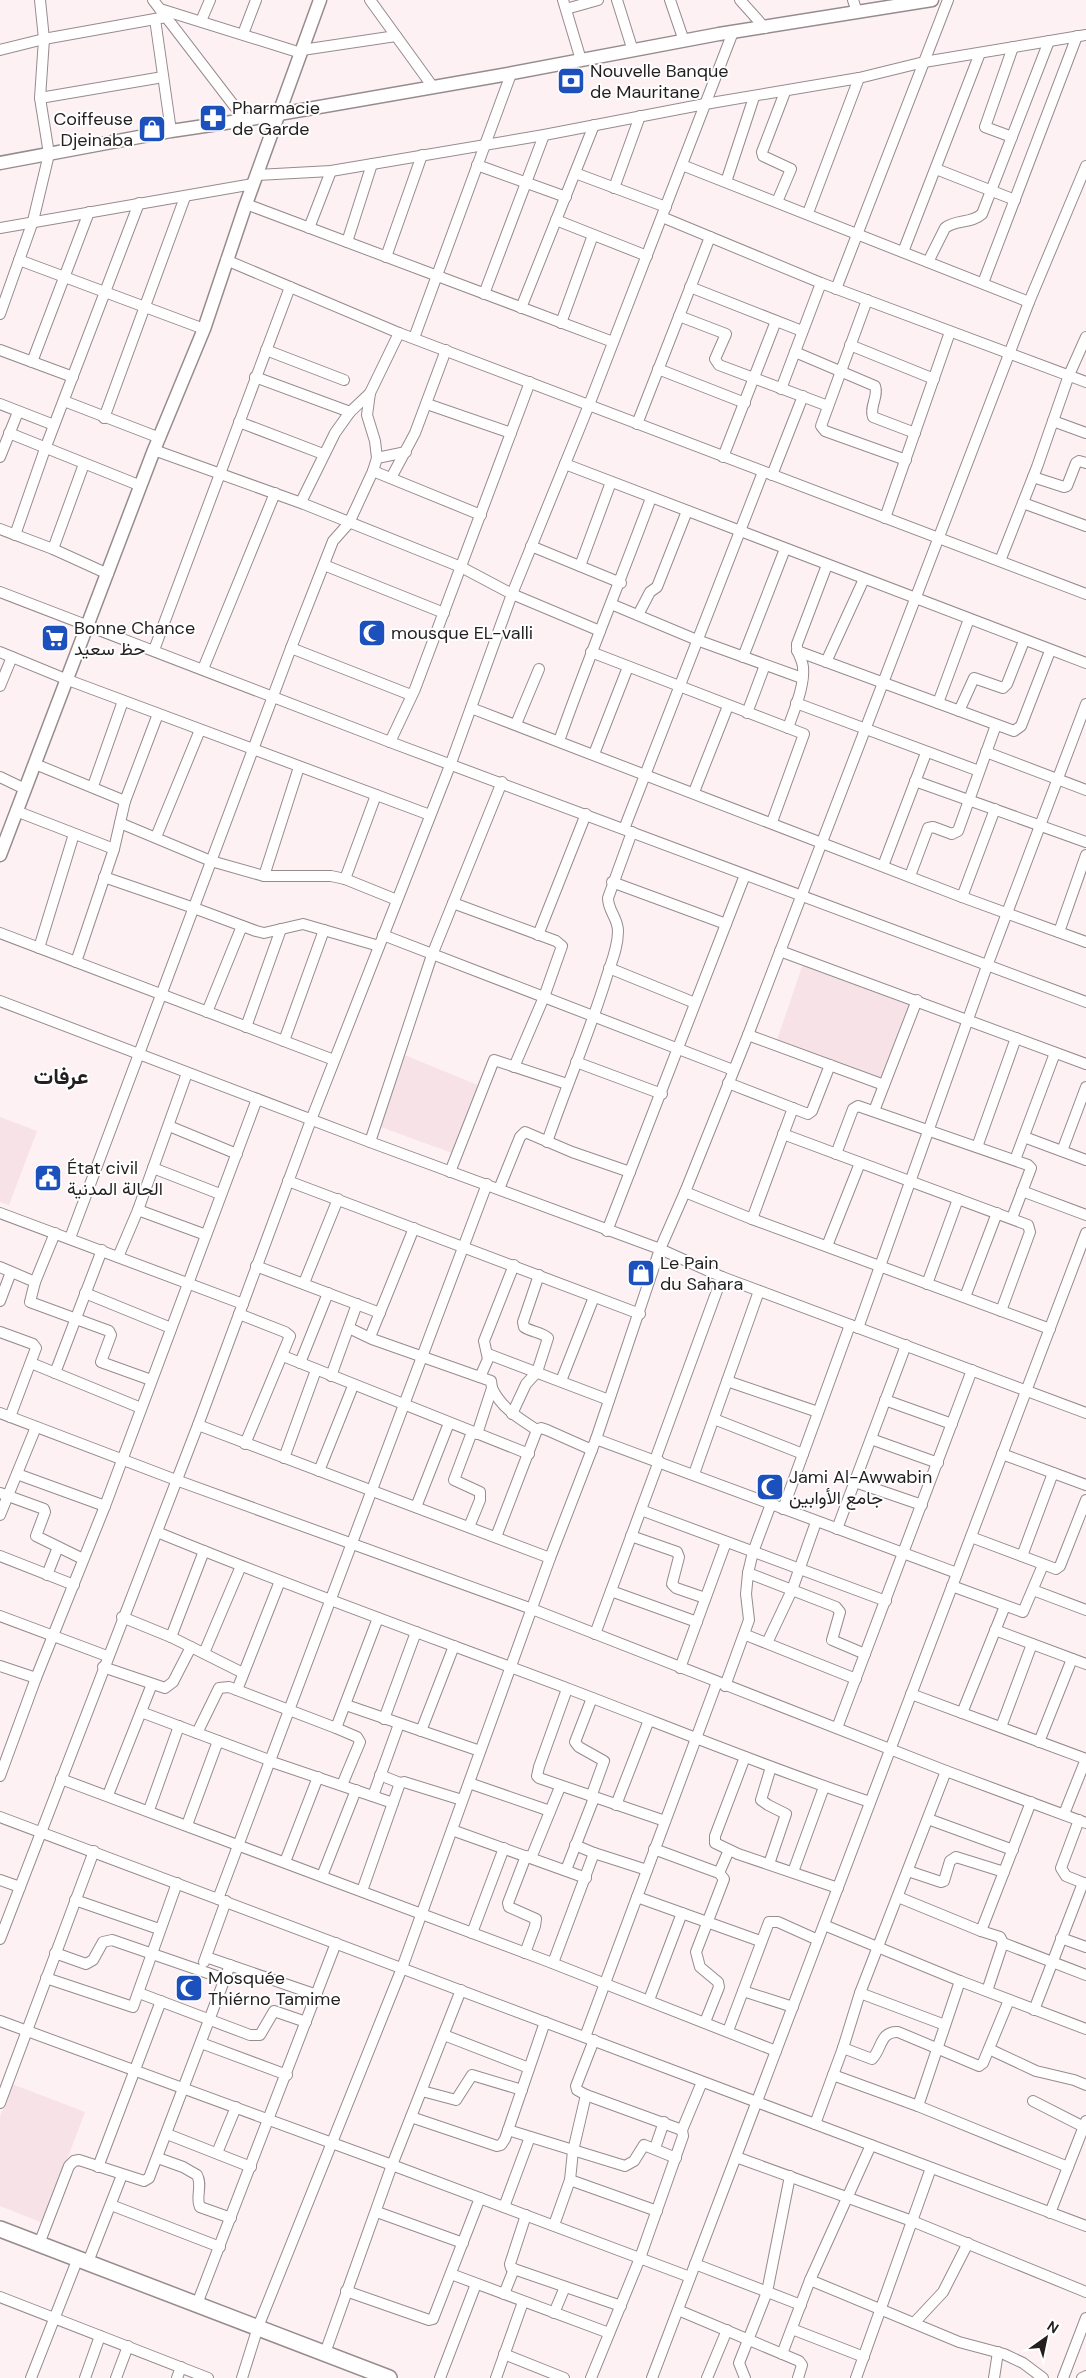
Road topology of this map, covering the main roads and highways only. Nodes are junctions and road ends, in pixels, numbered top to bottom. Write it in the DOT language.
graph roads {
  1 [pos="0,2229"];
  2 [pos="389,2378"];
  1 -- 2 [label="main road"];
}
